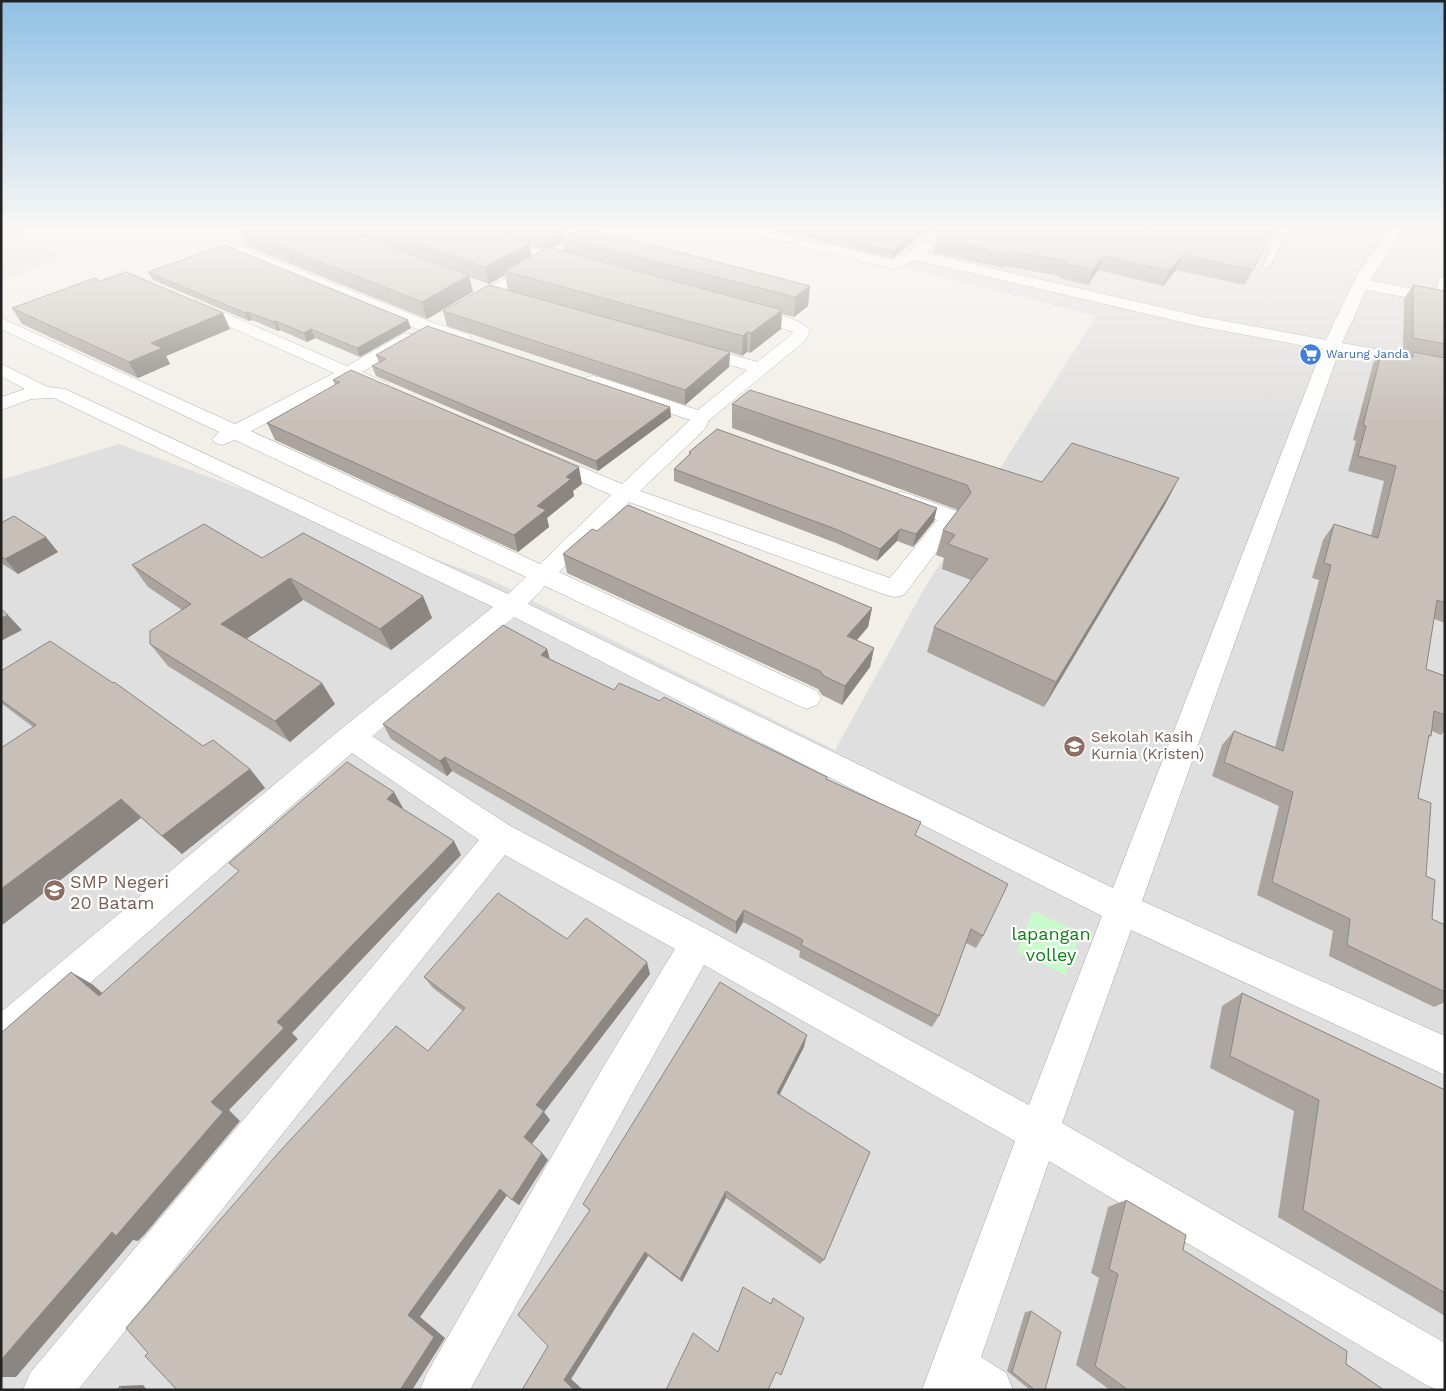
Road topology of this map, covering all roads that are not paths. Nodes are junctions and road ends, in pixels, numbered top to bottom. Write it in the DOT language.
graph roads {
  1 [pos="349,295"];
  2 [pos="486,295"];
  3 [pos="501,295"];
  4 [pos="1086,295"];
  5 [pos="1357,295"];
  6 [pos="1421,295"];
  7 [pos="173,296"];
  8 [pos="509,297"];
  9 [pos="1443,299"];
  10 [pos="732,308"];
  11 [pos="1,323"];
  12 [pos="428,327"];
  13 [pos="678,345"];
  14 [pos="484,346"];
  15 [pos="1332,346"];
  16 [pos="1445,367"];
  17 [pos="1,369"];
  18 [pos="762,369"];
  19 [pos="348,373"];
  20 [pos="576,376"];
  21 [pos="42,391"];
  22 [pos="393,392"];
  23 [pos="1,404"];
  24 [pos="705,425"];
  25 [pos="234,433"];
  26 [pos="527,450"];
  27 [pos="191,456"];
  28 [pos="625,493"];
  29 [pos="885,493"];
  30 [pos="542,575"];
  31 [pos="511,606"];
  32 [pos="807,698"];
  33 [pos="351,737"];
  34 [pos="501,837"];
  35 [pos="1122,909"];
  36 [pos="698,943"];
  37 [pos="1,1037"];
  38 [pos="1445,1056"];
  39 [pos="1039,1132"];
  40 [pos="1445,1369"];
  41 [pos="963,1382"];
  42 [pos="47,1390"];
  43 [pos="444,1390"];
  1 -- 12 [label="street"];
  2 -- 12 [label="street"];
  3 -- 8 [label="street"];
  4 -- 15 [label="street"];
  5 -- 15 [label="street"];
  6 -- 9 [label="street"];
  7 -- 19 [label="street"];
  10 -- 18 [label="street"];
  11 -- 25 [label="street"];
  12 -- 14 [label="street"];
  12 -- 19 [label="street"];
  13 -- 18 [label="street"];
  15 -- 16 [label="street"];
  15 -- 35 [label="street"];
  17 -- 21 [label="street"];
  18 -- 24 [label="street"];
  19 -- 22 [label="street"];
  19 -- 25 [label="street"];
  20 -- 24 [label="street"];
  21 -- 23 [label="street"];
  21 -- 27 [label="street"];
  24 -- 28 [label="street"];
  25 -- 27 [label="street"];
  25 -- 30 [label="street"];
  26 -- 28 [label="street"];
  27 -- 31 [label="street"];
  28 -- 29 [label="street"];
  28 -- 30 [label="street"];
  30 -- 31 [label="street"];
  30 -- 32 [label="street"];
  31 -- 33 [label="street"];
  31 -- 35 [label="street"];
  33 -- 34 [label="street"];
  33 -- 37 [label="street"];
  34 -- 36 [label="street"];
  34 -- 42 [label="street"];
  35 -- 38 [label="street"];
  35 -- 39 [label="street"];
  36 -- 39 [label="street"];
  36 -- 43 [label="street"];
  39 -- 40 [label="street"];
  39 -- 41 [label="street"];
}
